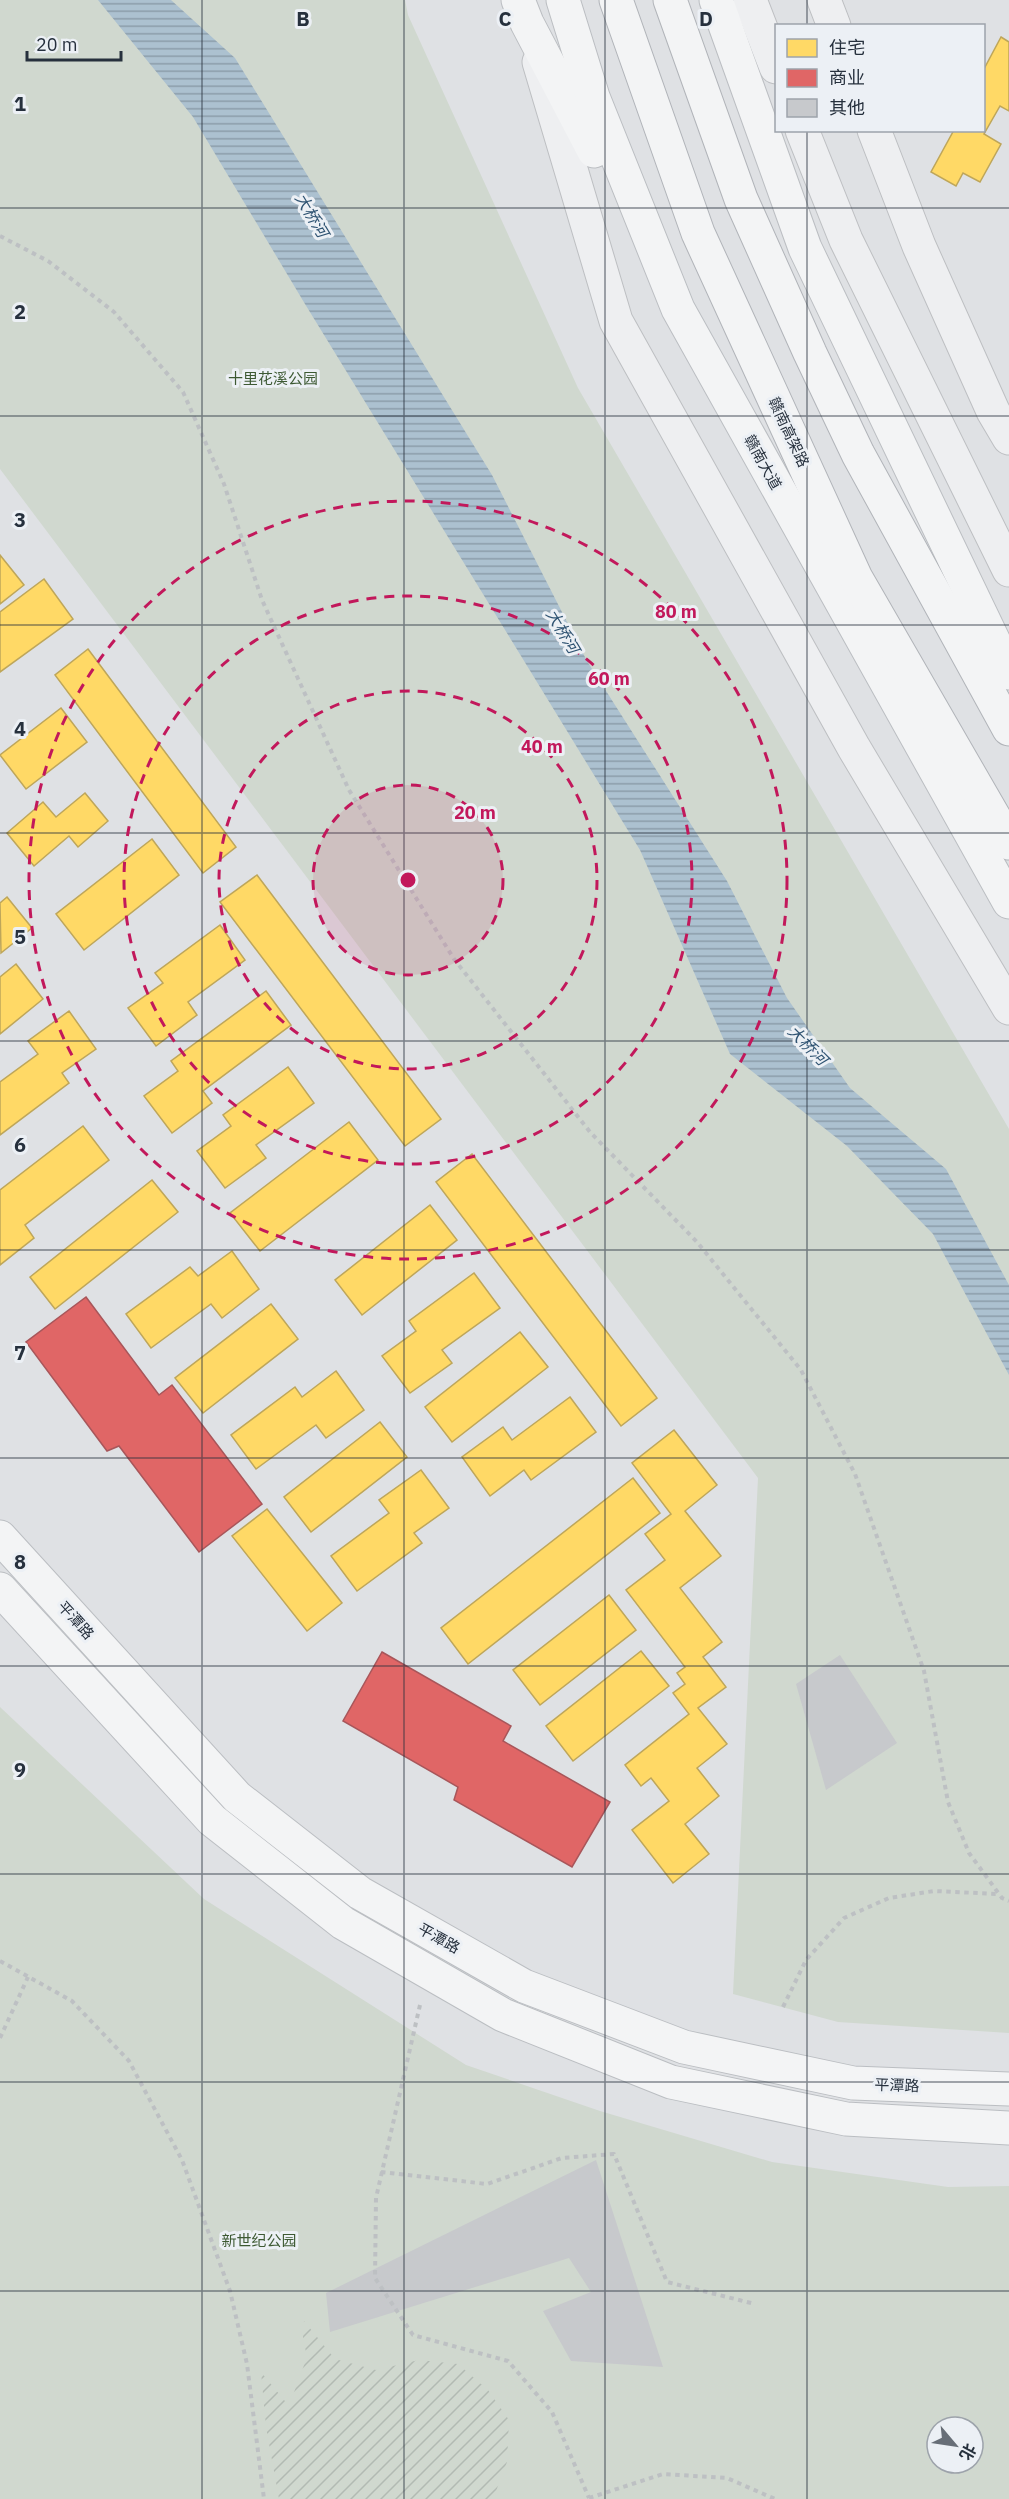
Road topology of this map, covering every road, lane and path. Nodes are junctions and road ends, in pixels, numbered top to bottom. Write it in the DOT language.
graph roads {
  1 [pos="563,0"];
  2 [pos="616,0"];
  3 [pos="670,0"];
  4 [pos="716,0"];
  5 [pos="729,0"];
  6 [pos="750,0"];
  7 [pos="824,0"];
  8 [pos="522,8"];
  9 [pos="833,24"];
  10 [pos="775,62"];
  11 [pos="803,132"];
  12 [pos="875,132"];
  13 [pos="0,236"];
  14 [pos="805,248"];
  15 [pos="678,309"];
  16 [pos="1009,438"];
  17 [pos="1009,570"];
  18 [pos="1009,673"];
  19 [pos="1009,729"];
  20 [pos="1009,843"];
  21 [pos="1009,902"];
  22 [pos="1009,1008"];
  23 [pos="0,1537"];
  24 [pos="0,1589"];
  25 [pos="999,1894"];
  26 [pos="1009,1901"];
  27 [pos="0,1961"];
  28 [pos="428,1972"];
  29 [pos="28,1977"];
  30 [pos="783,2007"];
  31 [pos="0,2038"];
  32 [pos="1009,2089"];
  33 [pos="1009,2128"];
  34 [pos="381,2172"];
  35 [pos="755,2304"];
  36 [pos="264,2499"];
  37 [pos="588,2499"];
  38 [pos="775,2499"];
  1 -- 15 [label="main road, 赣南大道"];
  2 -- 20 [label="main road, 赣南高架路"];
  3 -- 19 [label="main road"];
  4 -- 14 [label="main road"];
  5 -- 14 [label="main road"];
  6 -- 10 [label="street"];
  7 -- 9 [label="street"];
  8 -- 15 [label="main road"];
  8 -- 22 [label="street"];
  11 -- 17 [label="street"];
  12 -- 16 [label="street"];
  13 -- 25 [label="path"];
  14 -- 18 [label="main road"];
  15 -- 21 [label="main road, 赣南大道"];
  23 -- 32 [label="main road, 平潭路"];
  24 -- 28 [label="main road"];
  25 -- 26 [label="path"];
  25 -- 30 [label="path"];
  27 -- 29 [label="path"];
  28 -- 33 [label="main road"];
  28 -- 34 [label="path"];
  29 -- 31 [label="path"];
  29 -- 36 [label="path"];
  34 -- 35 [label="path"];
  34 -- 37 [label="path"];
  37 -- 38 [label="path"];
}
